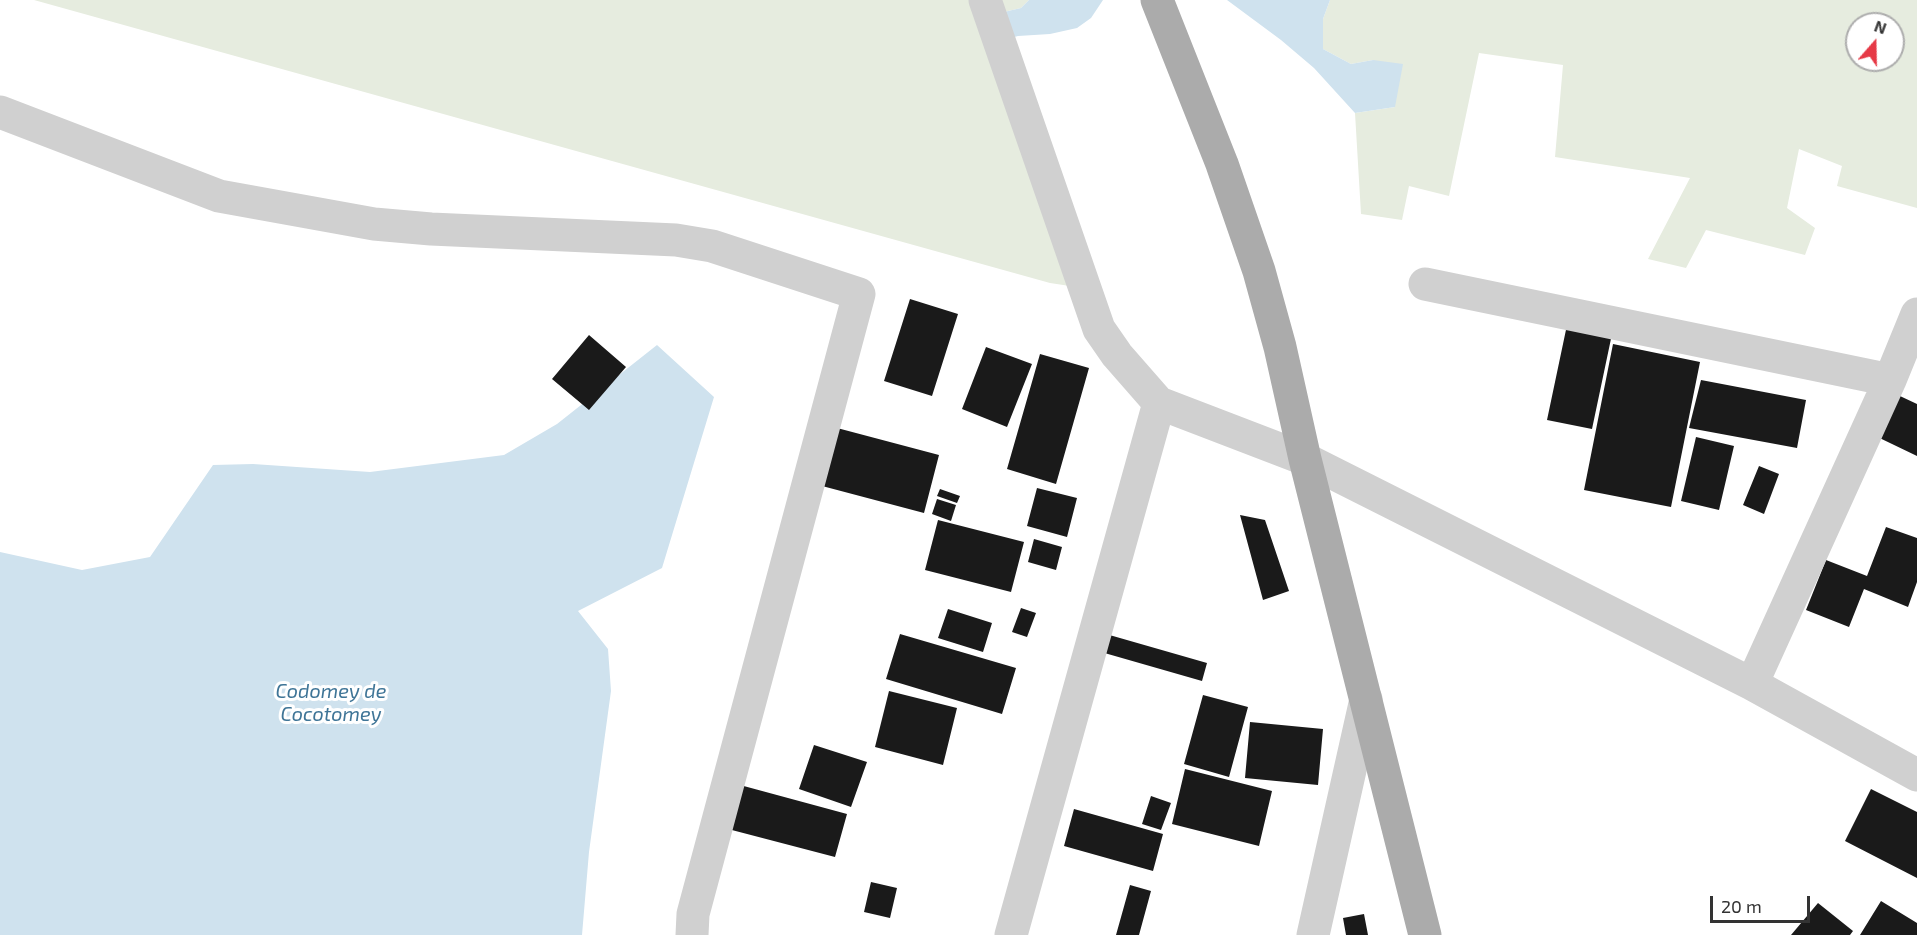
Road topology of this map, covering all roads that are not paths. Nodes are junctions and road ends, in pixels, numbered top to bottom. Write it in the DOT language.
graph roads {
  1 [pos="985,0"];
  2 [pos="1157,0"];
  3 [pos="0,112"];
  4 [pos="1425,284"];
  5 [pos="1917,314"];
  6 [pos="1890,380"];
  7 [pos="1159,403"];
  8 [pos="1305,459"];
  9 [pos="1752,684"];
  10 [pos="1366,699"];
  11 [pos="1917,775"];
  12 [pos="692,935"];
  13 [pos="1011,935"];
  14 [pos="1313,935"];
  15 [pos="1425,935"];
  1 -- 7 [label="street"];
  2 -- 8 [label="main road"];
  3 -- 12 [label="street"];
  4 -- 6 [label="street"];
  5 -- 6 [label="street"];
  6 -- 9 [label="street"];
  7 -- 8 [label="street"];
  7 -- 13 [label="street"];
  8 -- 9 [label="street"];
  8 -- 10 [label="main road"];
  9 -- 11 [label="street"];
  10 -- 14 [label="street"];
  10 -- 15 [label="main road"];
}
